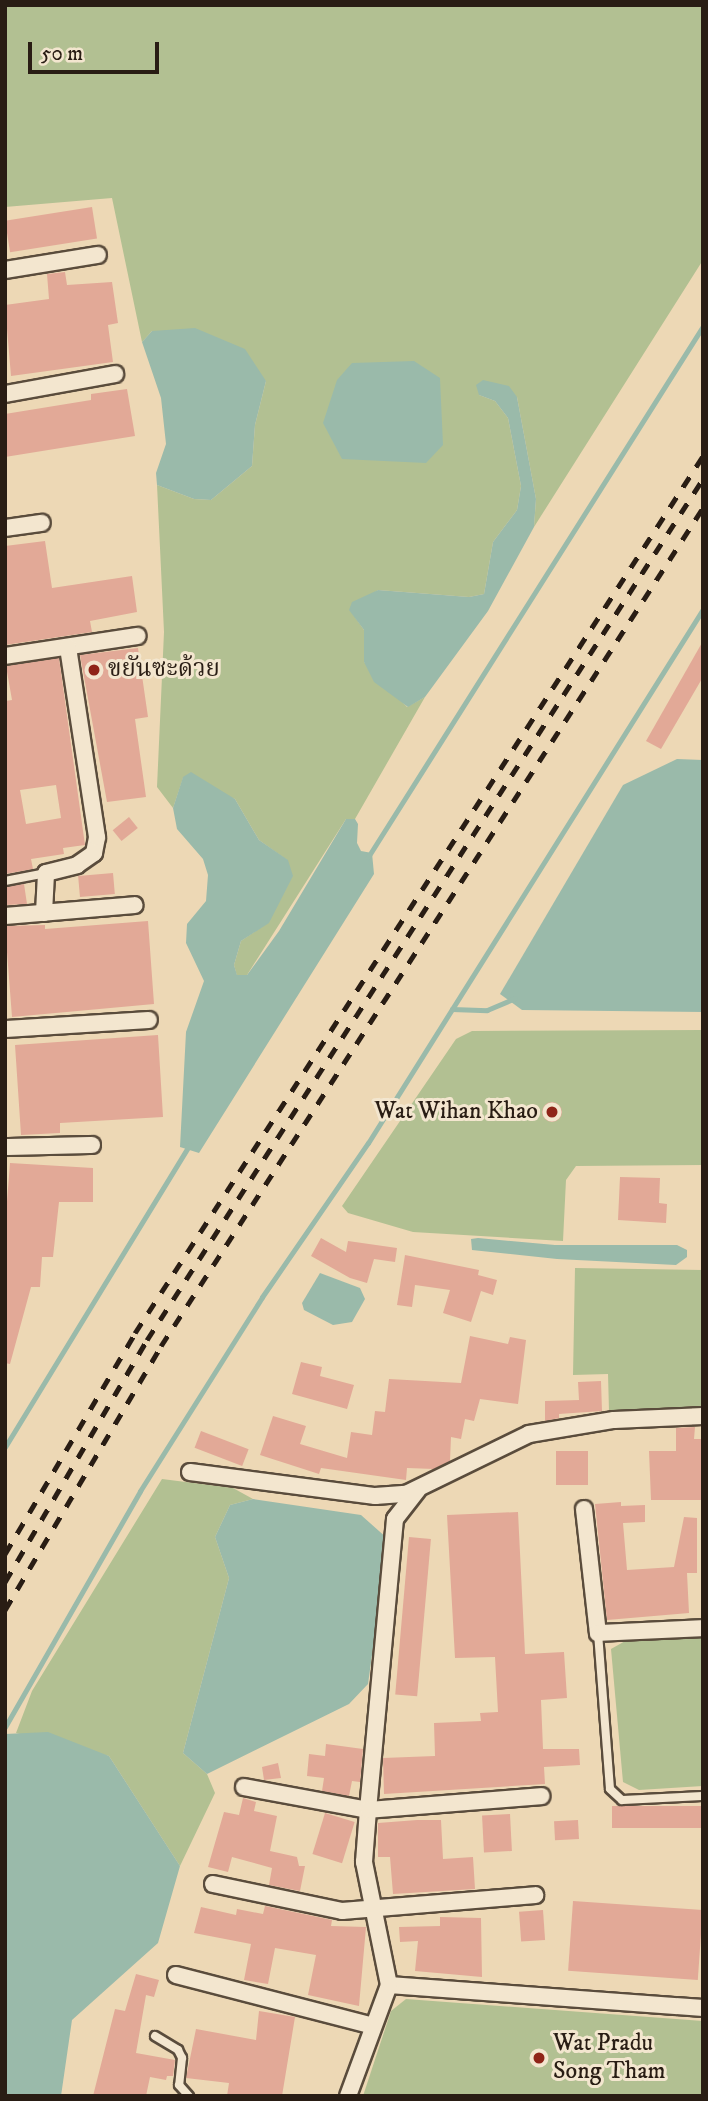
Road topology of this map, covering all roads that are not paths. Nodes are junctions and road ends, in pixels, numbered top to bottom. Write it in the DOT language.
graph roads {
  1 [pos="98,255"];
  2 [pos="5,270"];
  3 [pos="115,374"];
  4 [pos="5,394"];
  5 [pos="42,523"];
  6 [pos="5,528"];
  7 [pos="138,636"];
  8 [pos="68,647"];
  9 [pos="5,656"];
  10 [pos="46,873"];
  11 [pos="5,881"];
  12 [pos="135,905"];
  13 [pos="44,913"];
  14 [pos="5,916"];
  15 [pos="149,1020"];
  16 [pos="5,1029"];
  17 [pos="92,1145"];
  18 [pos="5,1147"];
  19 [pos="703,1416"];
  20 [pos="190,1472"];
  21 [pos="418,1490"];
  22 [pos="375,1496"];
  23 [pos="584,1509"];
  24 [pos="395,1519"];
  25 [pos="703,1628"];
  26 [pos="598,1633"];
  27 [pos="244,1787"];
  28 [pos="541,1796"];
  29 [pos="703,1796"];
  30 [pos="368,1810"];
  31 [pos="213,1884"];
  32 [pos="535,1895"];
  33 [pos="372,1910"];
  34 [pos="176,1975"];
  35 [pos="389,1985"];
  36 [pos="703,2008"];
  37 [pos="373,2026"];
  38 [pos="155,2036"];
  39 [pos="189,2096"];
  40 [pos="348,2096"];
  1 -- 2 [label="street"];
  3 -- 4 [label="street"];
  5 -- 6 [label="street"];
  7 -- 8 [label="street"];
  8 -- 9 [label="street"];
  8 -- 10 [label="street"];
  10 -- 11 [label="lane"];
  10 -- 13 [label="street"];
  12 -- 13 [label="street"];
  13 -- 14 [label="street"];
  15 -- 16 [label="street"];
  17 -- 18 [label="street"];
  19 -- 21 [label="street"];
  20 -- 22 [label="street"];
  21 -- 22 [label="street"];
  21 -- 24 [label="street"];
  22 -- 24 [label="street"];
  23 -- 26 [label="street"];
  24 -- 30 [label="street"];
  25 -- 26 [label="street"];
  26 -- 29 [label="lane"];
  27 -- 30 [label="street"];
  28 -- 30 [label="street"];
  30 -- 33 [label="street"];
  31 -- 33 [label="street"];
  32 -- 33 [label="street"];
  33 -- 35 [label="street"];
  34 -- 37 [label="street"];
  35 -- 36 [label="street"];
  35 -- 37 [label="street"];
  37 -- 40 [label="street"];
  38 -- 39 [label="lane"];
}
